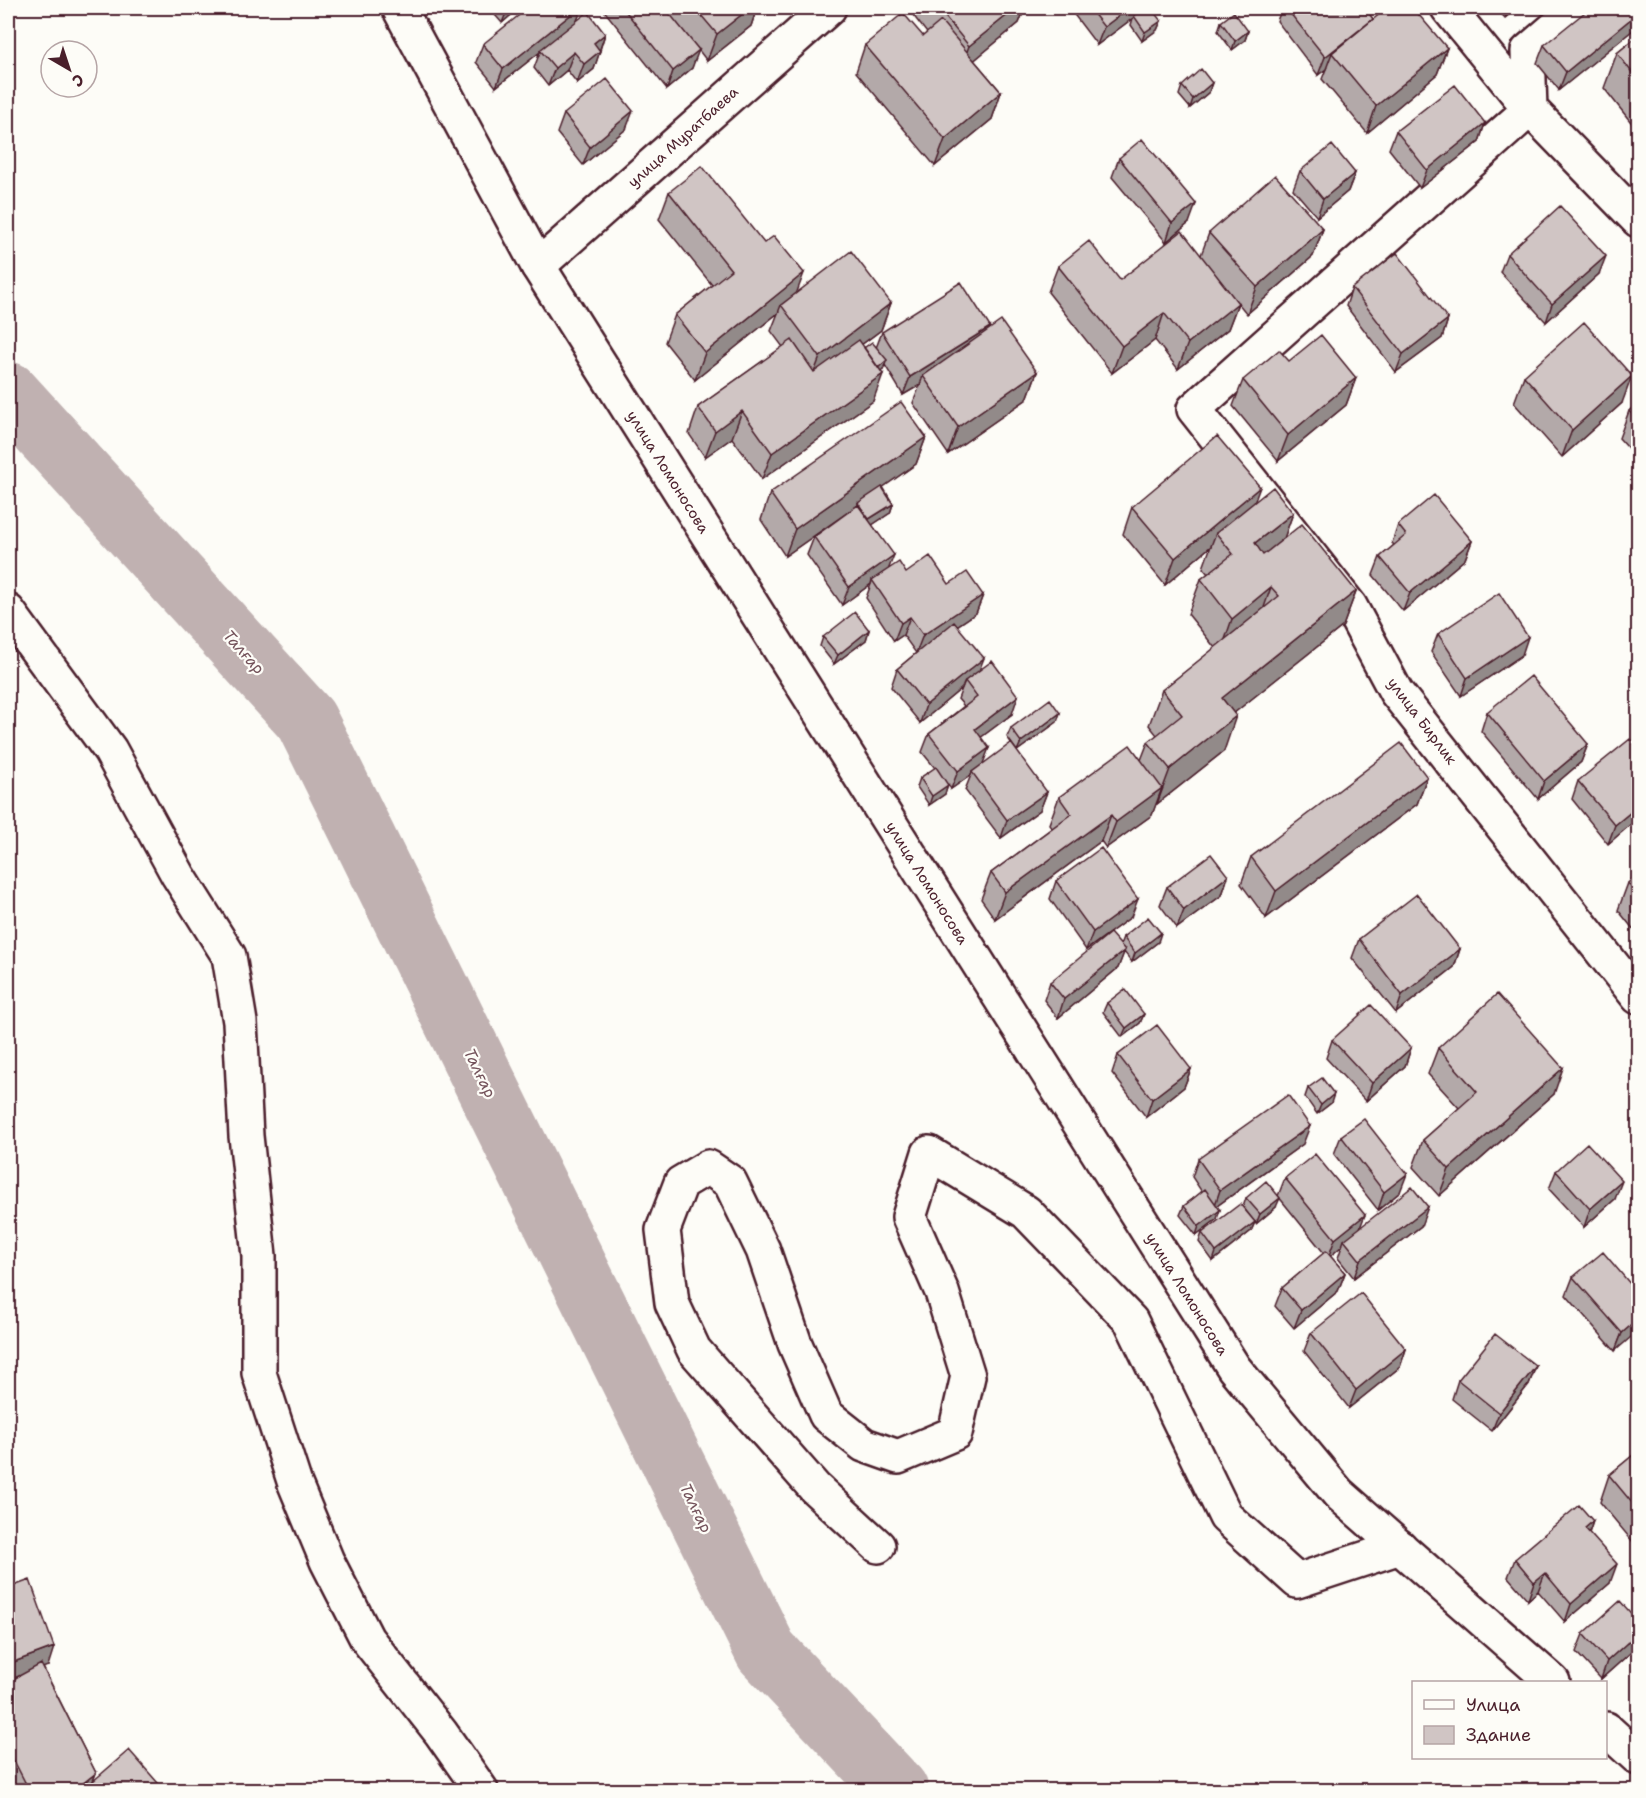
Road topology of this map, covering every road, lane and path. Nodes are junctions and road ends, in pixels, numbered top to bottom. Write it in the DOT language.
graph roads {
  1 [pos="399,8"];
  2 [pos="829,8"];
  3 [pos="1448,8"];
  4 [pos="1578,8"];
  5 [pos="1530,109"];
  6 [pos="1638,220"];
  7 [pos="538,266"];
  8 [pos="8,611"];
  9 [pos="1638,997"];
  10 [pos="878,1546"];
  11 [pos="1400,1547"];
  12 [pos="1551,1681"];
  13 [pos="1607,1731"];
  14 [pos="1638,1758"];
  15 [pos="482,1791"];
  1 -- 7 [label="street, улица Ломоносова"];
  2 -- 7 [label="street, улица Муратбаева"];
  3 -- 5 [label="street"];
  4 -- 5 [label="street"];
  5 -- 6 [label="street"];
  5 -- 9 [label="street, улица Бирлик"];
  7 -- 11 [label="street, улица Ломоносова"];
  8 -- 15 [label="street"];
  10 -- 11 [label="street"];
  11 -- 12 [label="street, улица Ломоносова"];
  13 -- 14 [label="street"];
}
